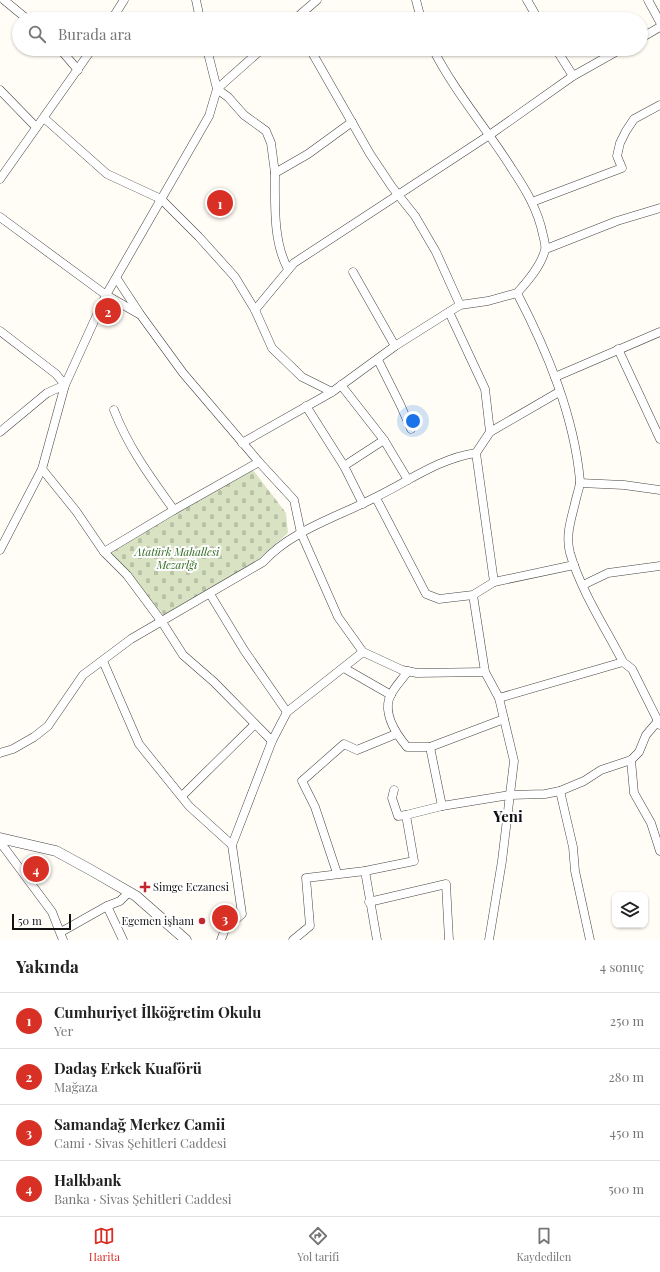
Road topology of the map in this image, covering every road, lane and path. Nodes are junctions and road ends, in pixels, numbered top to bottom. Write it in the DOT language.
graph roads {
  1 [pos="4,0"];
  2 [pos="124,0"];
  3 [pos="196,0"];
  4 [pos="317,0"];
  5 [pos="416,0"];
  6 [pos="527,0"];
  7 [pos="648,0"];
  8 [pos="19,12"];
  9 [pos="116,12"];
  10 [pos="199,12"];
  11 [pos="303,12"];
  12 [pos="419,12"];
  13 [pos="534,12"];
  14 [pos="660,22"];
  15 [pos="660,27"];
  16 [pos="648,34"];
  17 [pos="66,56"];
  18 [pos="87,56"];
  19 [pos="209,56"];
  20 [pos="254,56"];
  21 [pos="314,56"];
  22 [pos="437,56"];
  23 [pos="560,56"];
  24 [pos="609,56"];
  25 [pos="78,70"];
  26 [pos="573,76"];
  27 [pos="0,90"];
  28 [pos="217,90"];
  29 [pos="660,105"];
  30 [pos="44,118"];
  31 [pos="352,122"];
  32 [pos="36,127"];
  33 [pos="491,134"];
  34 [pos="275,173"];
  35 [pos="0,179"];
  36 [pos="398,195"];
  37 [pos="161,199"];
  38 [pos="532,202"];
  39 [pos="660,208"];
  40 [pos="0,217"];
  41 [pos="546,249"];
  42 [pos="288,269"];
  43 [pos="353,272"];
  44 [pos="117,279"];
  45 [pos="517,293"];
  46 [pos="106,295"];
  47 [pos="460,305"];
  48 [pos="255,310"];
  49 [pos="449,312"];
  50 [pos="140,314"];
  51 [pos="0,331"];
  52 [pos="660,332"];
  53 [pos="395,346"];
  54 [pos="618,349"];
  55 [pos="378,360"];
  56 [pos="555,377"];
  57 [pos="65,385"];
  58 [pos="341,385"];
  59 [pos="332,392"];
  60 [pos="559,392"];
  61 [pos="306,406"];
  62 [pos="114,410"];
  63 [pos="411,429"];
  64 [pos="0,432"];
  65 [pos="490,432"];
  66 [pos="660,439"];
  67 [pos="384,440"];
  68 [pos="242,443"];
  69 [pos="476,453"];
  70 [pos="259,462"];
  71 [pos="344,466"];
  72 [pos="42,469"];
  73 [pos="408,480"];
  74 [pos="580,483"];
  75 [pos="660,490"];
  76 [pos="376,498"];
  77 [pos="363,504"];
  78 [pos="174,510"];
  79 [pos="300,533"];
  80 [pos="0,550"];
  81 [pos="104,552"];
  82 [pos="574,565"];
  83 [pos="660,566"];
  84 [pos="494,582"];
  85 [pos="583,585"];
  86 [pos="210,594"];
  87 [pos="473,595"];
  88 [pos="162,622"];
  89 [pos="363,652"];
  90 [pos="103,661"];
  91 [pos="623,662"];
  92 [pos="344,668"];
  93 [pos="408,671"];
  94 [pos="485,672"];
  95 [pos="391,695"];
  96 [pos="499,698"];
  97 [pos="287,712"];
  98 [pos="504,719"];
  99 [pos="659,723"];
  100 [pos="255,724"];
  101 [pos="396,734"];
  102 [pos="272,742"];
  103 [pos="430,748"];
  104 [pos="0,753"];
  105 [pos="631,760"];
  106 [pos="394,790"];
  107 [pos="560,791"];
  108 [pos="510,795"];
  109 [pos="182,796"];
  110 [pos="442,806"];
  111 [pos="406,815"];
  112 [pos="0,838"];
  113 [pos="0,842"];
  114 [pos="232,845"];
  115 [pos="660,850"];
  116 [pos="365,871"];
  117 [pos="337,873"];
  118 [pos="129,892"];
  119 [pos="369,902"];
  120 [pos="107,906"];
  121 [pos="62,936"];
  122 [pos="124,940"];
  123 [pos="186,940"];
  124 [pos="221,940"];
  125 [pos="294,940"];
  126 [pos="377,940"];
  127 [pos="449,940"];
  128 [pos="489,940"];
  129 [pos="590,940"];
  1 -- 8 [label="street"];
  2 -- 9 [label="street"];
  3 -- 10 [label="street"];
  4 -- 11 [label="street"];
  5 -- 12 [label="street"];
  6 -- 13 [label="street"];
  7 -- 14 [label="street"];
  15 -- 16 [label="street"];
  17 -- 25 [label="street"];
  18 -- 25 [label="street"];
  19 -- 28 [label="street"];
  20 -- 28 [label="street"];
  21 -- 31 [label="street"];
  22 -- 33 [label="street"];
  23 -- 26 [label="street"];
  24 -- 26 [label="street"];
  25 -- 30 [label="street"];
  26 -- 33 [label="street"];
  27 -- 32 [label="street"];
  28 -- 34 [label="street"];
  28 -- 37 [label="street"];
  29 -- 38 [label="street"];
  30 -- 32 [label="street"];
  30 -- 37 [label="street"];
  31 -- 34 [label="street"];
  31 -- 36 [label="street"];
  32 -- 35 [label="street"];
  33 -- 36 [label="street"];
  33 -- 38 [label="street"];
  34 -- 42 [label="street"];
  36 -- 42 [label="street"];
  36 -- 47 [label="street"];
  37 -- 44 [label="street"];
  37 -- 48 [label="street"];
  38 -- 41 [label="street"];
  39 -- 41 [label="street"];
  40 -- 46 [label="street"];
  41 -- 45 [label="street"];
  42 -- 48 [label="street"];
  43 -- 53 [label="street"];
  44 -- 46 [label="street"];
  44 -- 50 [label="street"];
  45 -- 47 [label="street"];
  45 -- 56 [label="street"];
  46 -- 50 [label="street"];
  46 -- 57 [label="street"];
  47 -- 49 [label="street"];
  48 -- 59 [label="street"];
  49 -- 53 [label="street"];
  49 -- 65 [label="street"];
  50 -- 68 [label="street"];
  51 -- 57 [label="street"];
  52 -- 54 [label="street"];
  53 -- 55 [label="street"];
  54 -- 56 [label="street"];
  54 -- 66 [label="street"];
  55 -- 58 [label="street"];
  55 -- 63 [label="street"];
  56 -- 60 [label="street"];
  57 -- 64 [label="street"];
  57 -- 72 [label="street"];
  58 -- 59 [label="street"];
  58 -- 67 [label="street"];
  59 -- 61 [label="street"];
  60 -- 65 [label="street"];
  60 -- 74 [label="street"];
  61 -- 68 [label="street"];
  61 -- 71 [label="street"];
  62 -- 78 [label="street"];
  65 -- 69 [label="street"];
  67 -- 71 [label="street"];
  67 -- 73 [label="street"];
  68 -- 70 [label="street"];
  69 -- 73 [label="street"];
  69 -- 84 [label="street"];
  70 -- 78 [label="street"];
  70 -- 79 [label="street"];
  71 -- 77 [label="street"];
  72 -- 80 [label="street"];
  72 -- 81 [label="street"];
  73 -- 76 [label="street"];
  74 -- 75 [label="street"];
  74 -- 82 [label="street"];
  76 -- 77 [label="street"];
  76 -- 87 [label="street"];
  77 -- 79 [label="street"];
  78 -- 81 [label="street"];
  79 -- 86 [label="street"];
  79 -- 89 [label="street"];
  81 -- 88 [label="street"];
  82 -- 84 [label="street"];
  82 -- 85 [label="street"];
  83 -- 85 [label="street"];
  84 -- 87 [label="street"];
  85 -- 91 [label="street"];
  86 -- 88 [label="street"];
  86 -- 97 [label="street"];
  87 -- 94 [label="street"];
  88 -- 90 [label="street"];
  88 -- 100 [label="street"];
  89 -- 92 [label="street"];
  89 -- 93 [label="street"];
  90 -- 104 [label="street"];
  90 -- 109 [label="street"];
  91 -- 96 [label="street"];
  91 -- 99 [label="street"];
  92 -- 95 [label="street"];
  92 -- 97 [label="street"];
  93 -- 94 [label="street"];
  93 -- 95 [label="street"];
  94 -- 96 [label="street"];
  95 -- 101 [label="street"];
  96 -- 98 [label="street"];
  97 -- 102 [label="street"];
  98 -- 103 [label="street"];
  98 -- 108 [label="street"];
  99 -- 105 [label="street"];
  100 -- 102 [label="street"];
  100 -- 109 [label="street"];
  101 -- 103 [label="street"];
  101 -- 117 [label="street"];
  102 -- 114 [label="street"];
  103 -- 110 [label="street"];
  105 -- 107 [label="street"];
  105 -- 115 [label="street"];
  106 -- 111 [label="street"];
  107 -- 108 [label="street"];
  107 -- 129 [label="street"];
  108 -- 110 [label="street"];
  108 -- 128 [label="street"];
  109 -- 114 [label="street"];
  110 -- 111 [label="street"];
  111 -- 116 [label="street"];
  112 -- 118 [label="street"];
  113 -- 121 [label="street"];
  114 -- 124 [label="street"];
  116 -- 117 [label="street"];
  116 -- 119 [label="street"];
  117 -- 125 [label="street"];
  118 -- 120 [label="street"];
  118 -- 123 [label="street"];
  119 -- 126 [label="street"];
  119 -- 127 [label="street"];
  120 -- 121 [label="street"];
  120 -- 122 [label="street"];
}
